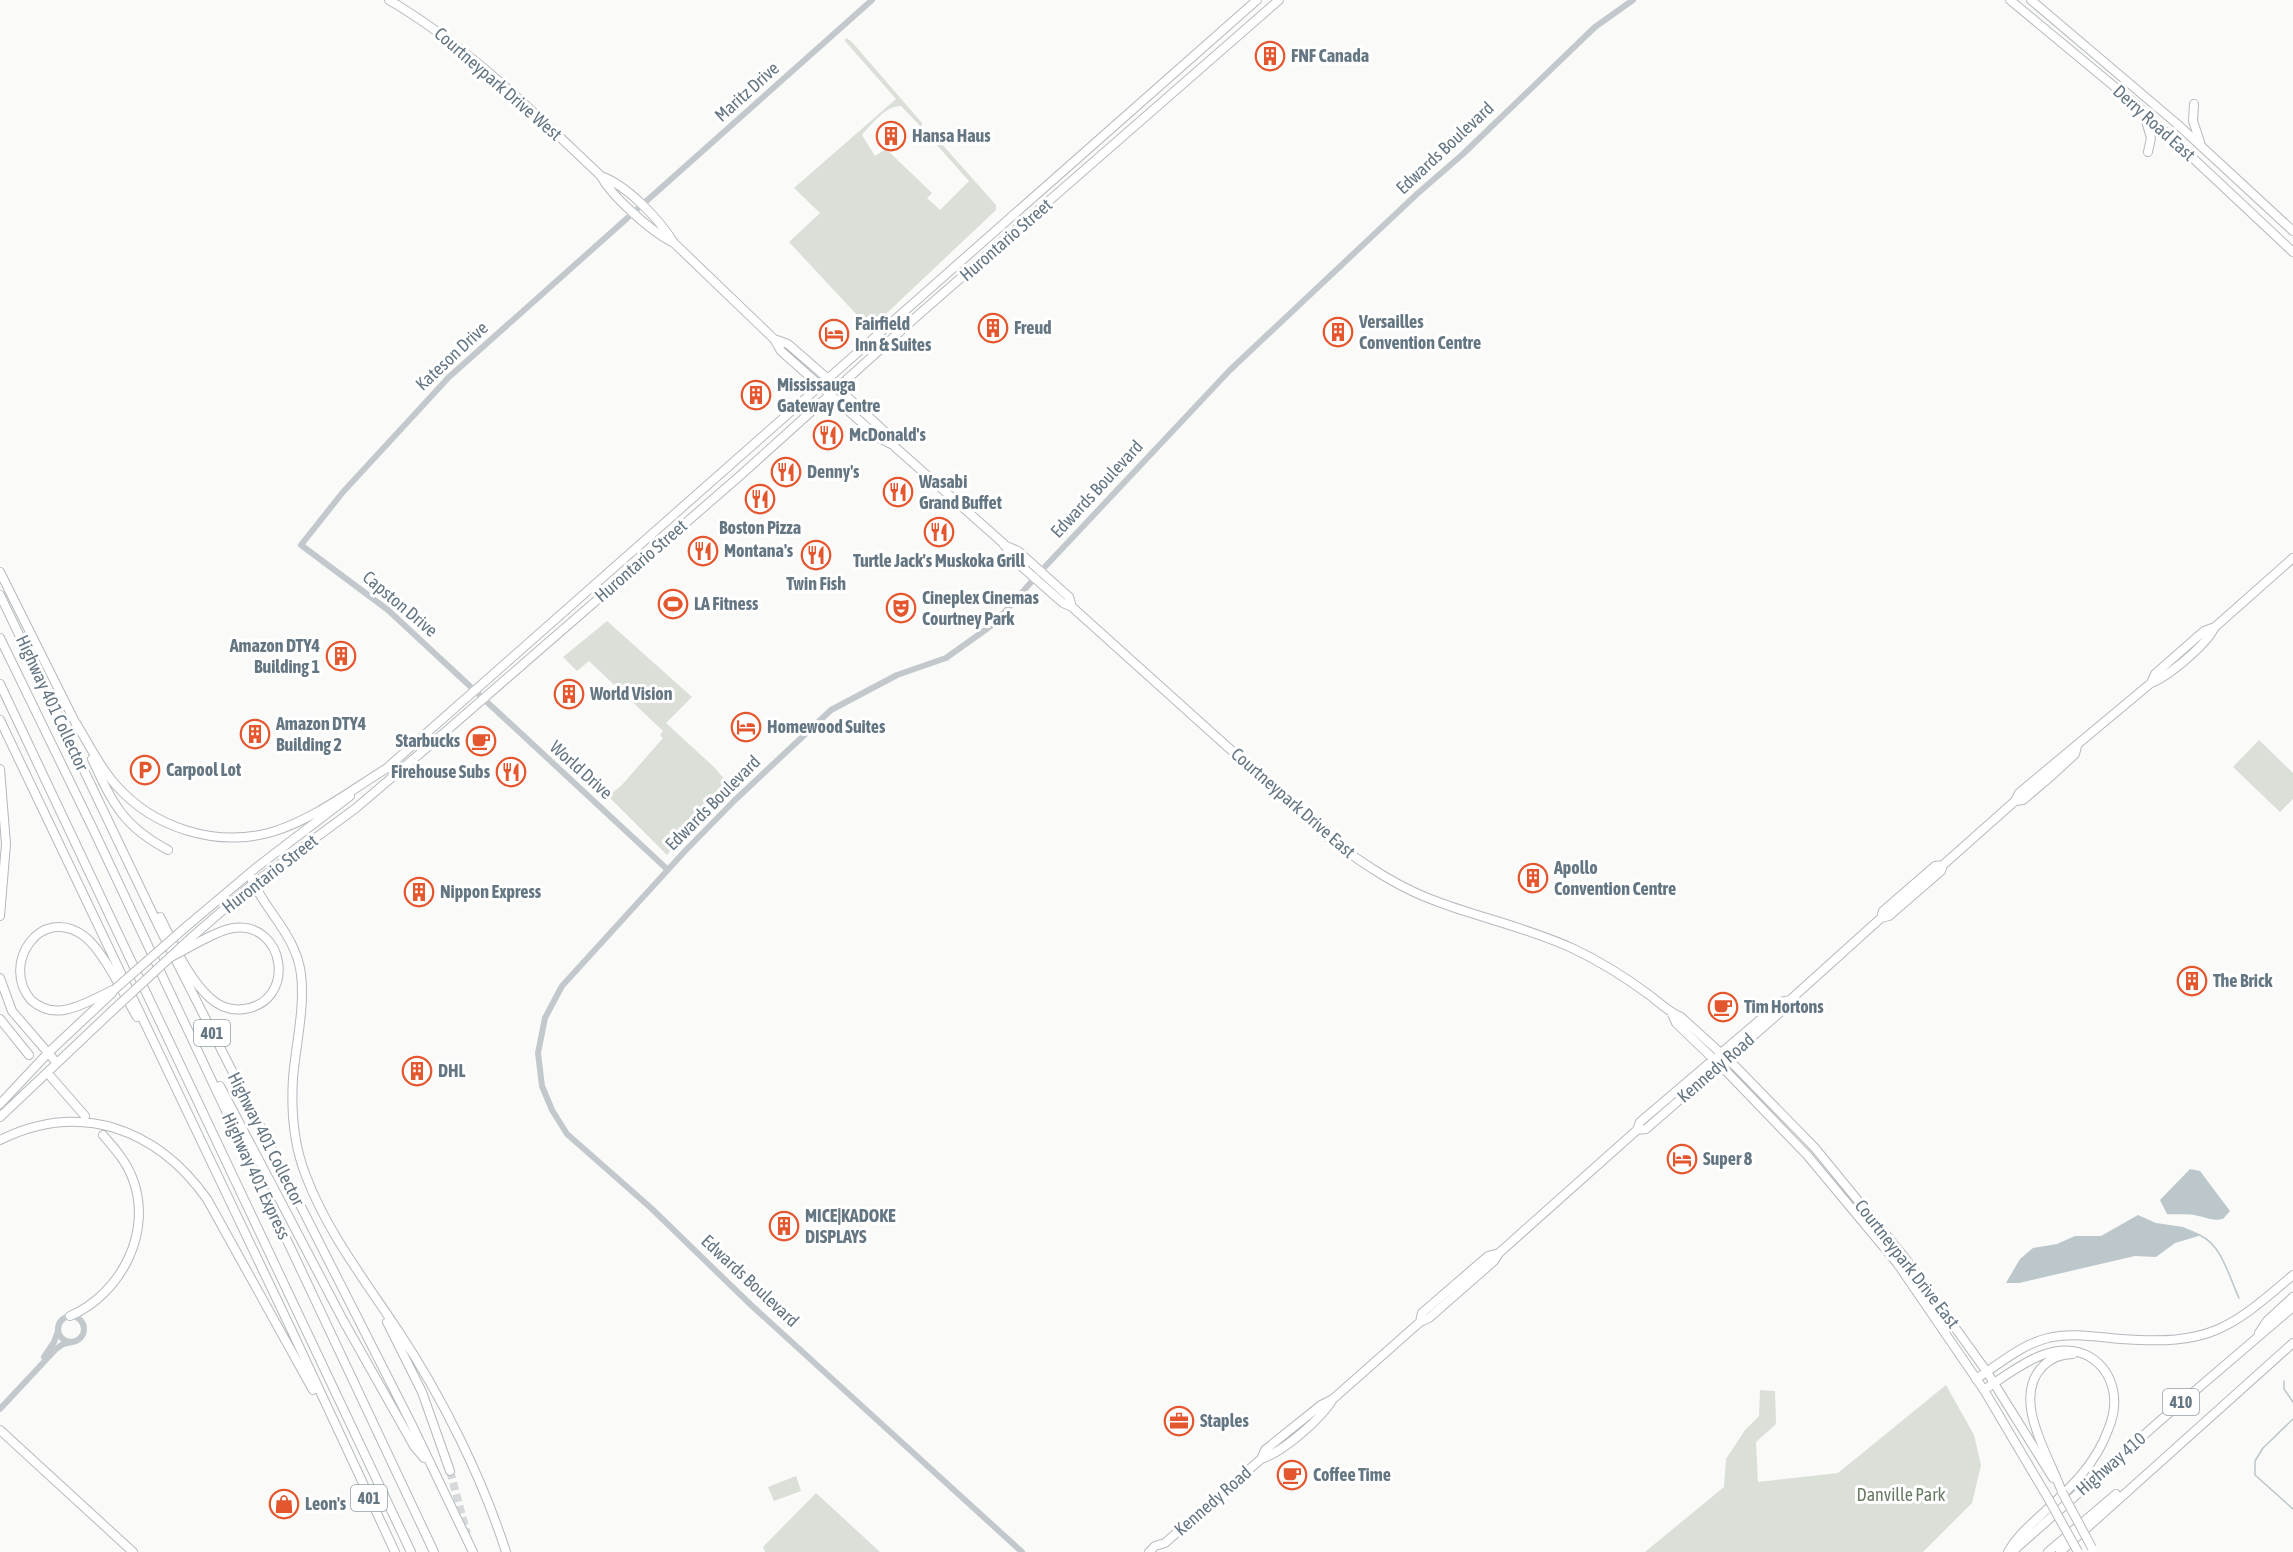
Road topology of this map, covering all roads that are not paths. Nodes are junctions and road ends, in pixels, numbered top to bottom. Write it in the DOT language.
graph roads {
  1 [pos="389,0"];
  2 [pos="872,0"];
  3 [pos="1257,0"];
  4 [pos="1279,0"];
  5 [pos="1634,0"];
  6 [pos="2010,0"];
  7 [pos="2031,0"];
  8 [pos="2090,50"];
  9 [pos="2082,59"];
  10 [pos="2122,76"];
  11 [pos="2114,86"];
  12 [pos="2194,104"];
  13 [pos="2144,112"];
  14 [pos="2201,146"];
  15 [pos="2148,153"];
  16 [pos="601,176"];
  17 [pos="642,205"];
  18 [pos="634,212"];
  19 [pos="2293,231"];
  20 [pos="674,243"];
  21 [pos="2293,252"];
  22 [pos="774,339"];
  23 [pos="827,378"];
  24 [pos="819,385"];
  25 [pos="838,388"];
  26 [pos="830,395"];
  27 [pos="894,446"];
  28 [pos="301,544"];
  29 [pos="2293,558"];
  30 [pos="0,572"];
  31 [pos="1038,574"];
  32 [pos="0,595"];
  33 [pos="0,638"];
  34 [pos="0,684"];
  35 [pos="475,690"];
  36 [pos="483,698"];
  37 [pos="0,720"];
  38 [pos="75,723"];
  39 [pos="392,765"];
  40 [pos="0,769"];
  41 [pos="168,850"];
  42 [pos="668,870"];
  43 [pos="249,874"];
  44 [pos="2,884"];
  45 [pos="253,884"];
  46 [pos="139,887"];
  47 [pos="0,916"];
  48 [pos="194,941"];
  49 [pos="171,957"];
  50 [pos="0,978"];
  51 [pos="115,989"];
  52 [pos="103,997"];
  53 [pos="177,1007"];
  54 [pos="1672,1014"];
  55 [pos="0,1019"];
  56 [pos="146,1025"];
  57 [pos="48,1053"];
  58 [pos="29,1055"];
  59 [pos="1724,1056"];
  60 [pos="57,1062"];
  61 [pos="1717,1062"];
  62 [pos="51,1077"];
  63 [pos="0,1104"];
  64 [pos="85,1116"];
  65 [pos="0,1118"];
  66 [pos="103,1135"];
  67 [pos="0,1140"];
  68 [pos="2293,1275"];
  69 [pos="370,1290"];
  70 [pos="2293,1297"];
  71 [pos="2293,1307"];
  72 [pos="70,1316"];
  73 [pos="58,1331"];
  74 [pos="72,1342"];
  75 [pos="2253,1342"];
  76 [pos="2293,1342"];
  77 [pos="2091,1358"];
  78 [pos="42,1363"];
  79 [pos="2264,1368"];
  80 [pos="1987,1372"];
  81 [pos="1976,1379"];
  82 [pos="1995,1383"];
  83 [pos="1984,1390"];
  84 [pos="0,1409"];
  85 [pos="0,1430"];
  86 [pos="343,1443"];
  87 [pos="432,1468"];
  88 [pos="450,1471"];
  89 [pos="2131,1488"];
  90 [pos="2062,1492"];
  91 [pos="1165,1543"];
  92 [pos="2093,1550"];
  93 [pos="133,1552"];
  94 [pos="395,1552"];
  95 [pos="411,1552"];
  96 [pos="434,1552"];
  97 [pos="473,1552"];
  98 [pos="506,1552"];
  99 [pos="1022,1552"];
  100 [pos="1149,1552"];
  101 [pos="1161,1552"];
  102 [pos="2010,1552"];
  103 [pos="2048,1552"];
  104 [pos="2060,1552"];
  105 [pos="2067,1552"];
  106 [pos="2078,1552"];
  1 -- 16 [label="main road, Courtneypark Drive West"];
  2 -- 17 [label="street, Maritz Drive"];
  3 -- 23 [label="main road, Hurontario Street"];
  4 -- 25 [label="main road, Hurontario Street"];
  5 -- 31 [label="street, Edwards Boulevard"];
  6 -- 9 [label="main road, Derry Road East"];
  7 -- 8 [label="main road, Derry Road East"];
  8 -- 9 [label="main road"];
  8 -- 10 [label="main road, Derry Road East"];
  9 -- 11 [label="main road, Derry Road East"];
  10 -- 11 [label="main road"];
  10 -- 14 [label="main road, Derry Road East"];
  11 -- 13 [label="main road, Derry Road East"];
  12 -- 14 [label="main road"];
  13 -- 15 [label="main road"];
  13 -- 21 [label="main road, Derry Road East"];
  14 -- 19 [label="main road, Derry Road East"];
  16 -- 17 [label="main road, Courtneypark Drive West"];
  16 -- 18 [label="main road, Courtneypark Drive West"];
  17 -- 18 [label="street, Kateson Drive"];
  17 -- 20 [label="main road, Courtneypark Drive West"];
  18 -- 20 [label="main road, Courtneypark Drive West"];
  18 -- 28 [label="street, Kateson Drive"];
  20 -- 22 [label="main road, Courtneypark Drive West"];
  22 -- 23 [label="main road, Courtneypark Drive West"];
  22 -- 24 [label="main road, Courtneypark Drive West"];
  23 -- 24 [label="main road, Hurontario Street"];
  23 -- 25 [label="main road, Courtneypark Drive West"];
  24 -- 26 [label="main road, Courtneypark Drive West"];
  24 -- 35 [label="main road, Hurontario Street"];
  25 -- 26 [label="main road, Hurontario Street"];
  25 -- 27 [label="main road, Courtneypark Drive East"];
  26 -- 27 [label="main road, Courtneypark Drive East"];
  26 -- 36 [label="main road, Hurontario Street"];
  27 -- 31 [label="main road, Courtneypark Drive East"];
  28 -- 35 [label="street, Capston Drive"];
  29 -- 59 [label="main road, Kennedy Road"];
  30 -- 38 [label="highway"];
  31 -- 42 [label="street, Edwards Boulevard"];
  31 -- 54 [label="main road, Courtneypark Drive East"];
  32 -- 46 [label="highway, Highway 401 Collector / 401"];
  33 -- 53 [label="highway, Highway 401 Express / 401"];
  34 -- 95 [label="highway, Highway 401 Express / 401"];
  35 -- 36 [label="street, World Drive"];
  35 -- 39 [label="main road, Hurontario Street"];
  36 -- 42 [label="street, World Drive"];
  36 -- 45 [label="main road, Hurontario Street"];
  37 -- 56 [label="highway, 401"];
  38 -- 39 [label="highway"];
  38 -- 41 [label="highway"];
  39 -- 43 [label="main road, Hurontario Street"];
  40 -- 44 [label="highway"];
  42 -- 99 [label="street, Edwards Boulevard"];
  43 -- 45 [label="highway"];
  43 -- 51 [label="main road, Hurontario Street, bridge"];
  44 -- 47 [label="highway"];
  45 -- 48 [label="main road, Hurontario Street"];
  45 -- 69 [label="highway"];
  46 -- 48 [label="highway"];
  46 -- 87 [label="highway, Highway 401 Collector / 401"];
  48 -- 49 [label="highway, bridge"];
  49 -- 60 [label="main road, bridge"];
  50 -- 57 [label="highway"];
  51 -- 52 [label="highway"];
  52 -- 56 [label="highway"];
  52 -- 57 [label="main road"];
  53 -- 87 [label="highway"];
  53 -- 96 [label="highway, Highway 401 Express / 401"];
  54 -- 59 [label="main road, Courtneypark Drive East"];
  54 -- 61 [label="main road, Courtneypark Drive East"];
  55 -- 58 [label="highway"];
  56 -- 86 [label="highway, 401"];
  57 -- 60 [label="highway"];
  57 -- 63 [label="main road"];
  59 -- 61 [label="main road, Kennedy Road"];
  59 -- 80 [label="main road, Courtneypark Drive East"];
  60 -- 65 [label="main road"];
  61 -- 81 [label="main road, Courtneypark Drive East"];
  61 -- 91 [label="main road, Kennedy Road"];
  62 -- 64 [label="highway"];
  66 -- 72 [label="highway"];
  67 -- 86 [label="highway"];
  68 -- 80 [label="highway"];
  69 -- 88 [label="highway"];
  69 -- 98 [label="highway"];
  70 -- 75 [label="highway"];
  71 -- 75 [label="highway, Highway 410 / 410"];
  72 -- 73 [label="street"];
  72 -- 74 [label="street"];
  73 -- 74 [label="street"];
  73 -- 78 [label="street"];
  74 -- 78 [label="street"];
  75 -- 102 [label="highway, Highway 410 / 410"];
  76 -- 79 [label="highway, Highway 410 / 410"];
  77 -- 82 [label="highway"];
  77 -- 90 [label="highway"];
  77 -- 102 [label="highway"];
  78 -- 84 [label="street"];
  79 -- 89 [label="highway, Highway 410 / 410"];
  79 -- 103 [label="highway"];
  80 -- 81 [label="highway"];
  80 -- 82 [label="main road, Courtneypark Drive East"];
  81 -- 83 [label="main road, Courtneypark Drive East"];
  82 -- 83 [label="highway"];
  82 -- 90 [label="main road, Courtneypark Drive East"];
  83 -- 106 [label="main road, Courtneypark Drive East, bridge"];
  85 -- 93 [label="main road"];
  86 -- 94 [label="highway, 401"];
  87 -- 97 [label="highway, Highway 401 Collector / 401"];
  89 -- 104 [label="highway, Highway 410 / 410"];
  89 -- 105 [label="highway"];
  90 -- 92 [label="main road, Courtneypark Drive East, bridge"];
  91 -- 100 [label="main road, Kennedy Road"];
  91 -- 101 [label="main road, Kennedy Road"];
}
